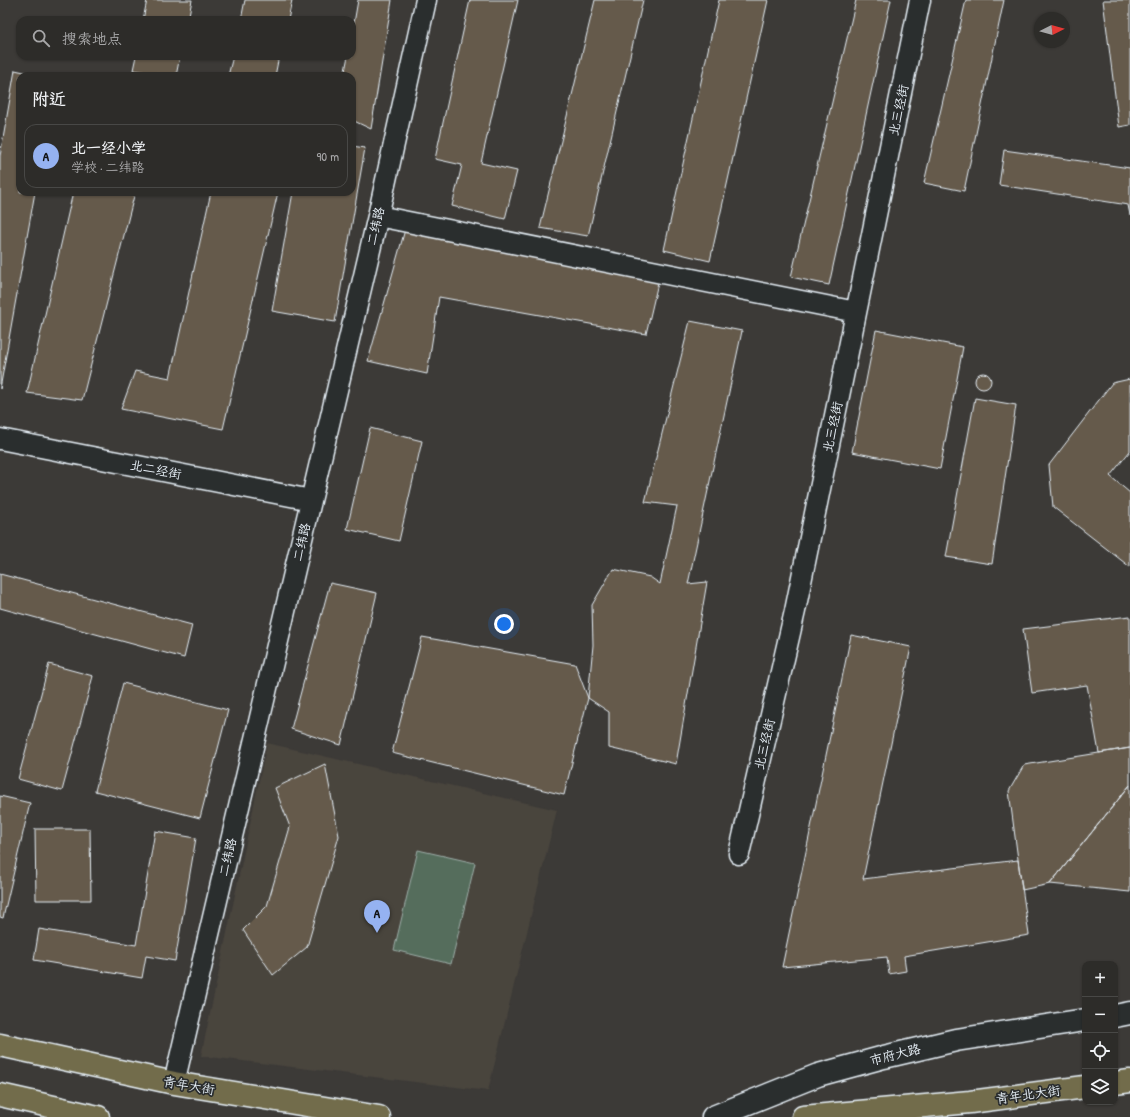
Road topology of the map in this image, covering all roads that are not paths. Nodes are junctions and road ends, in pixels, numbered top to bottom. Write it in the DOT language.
graph roads {
  1 [pos="426,0"];
  2 [pos="920,0"];
  3 [pos="378,216"];
  4 [pos="856,312"];
  5 [pos="0,439"];
  6 [pos="311,500"];
  7 [pos="739,854"];
  8 [pos="1130,1013"];
  9 [pos="1118,1015"];
  10 [pos="1082,1020"];
  11 [pos="0,1045"];
  12 [pos="1130,1080"];
  13 [pos="1118,1082"];
  14 [pos="174,1083"];
  15 [pos="1082,1087"];
  16 [pos="0,1094"];
  17 [pos="98,1117"];
  18 [pos="379,1117"];
  19 [pos="713,1117"];
  20 [pos="803,1117"];
  1 -- 3 [label="street, 二纬路"];
  2 -- 4 [label="street, 北三经街"];
  3 -- 4 [label="street"];
  3 -- 6 [label="street, 二纬路"];
  4 -- 7 [label="street, 北三经街"];
  5 -- 6 [label="street, 北二经街"];
  6 -- 14 [label="street, 二纬路"];
  8 -- 9 [label="main road"];
  10 -- 19 [label="main road, 市府大路"];
  11 -- 14 [label="main road, 青年大街"];
  12 -- 13 [label="main road"];
  14 -- 18 [label="main road, 青年大街"];
  15 -- 20 [label="main road, 青年北大街"];
  16 -- 17 [label="main road"];
}
